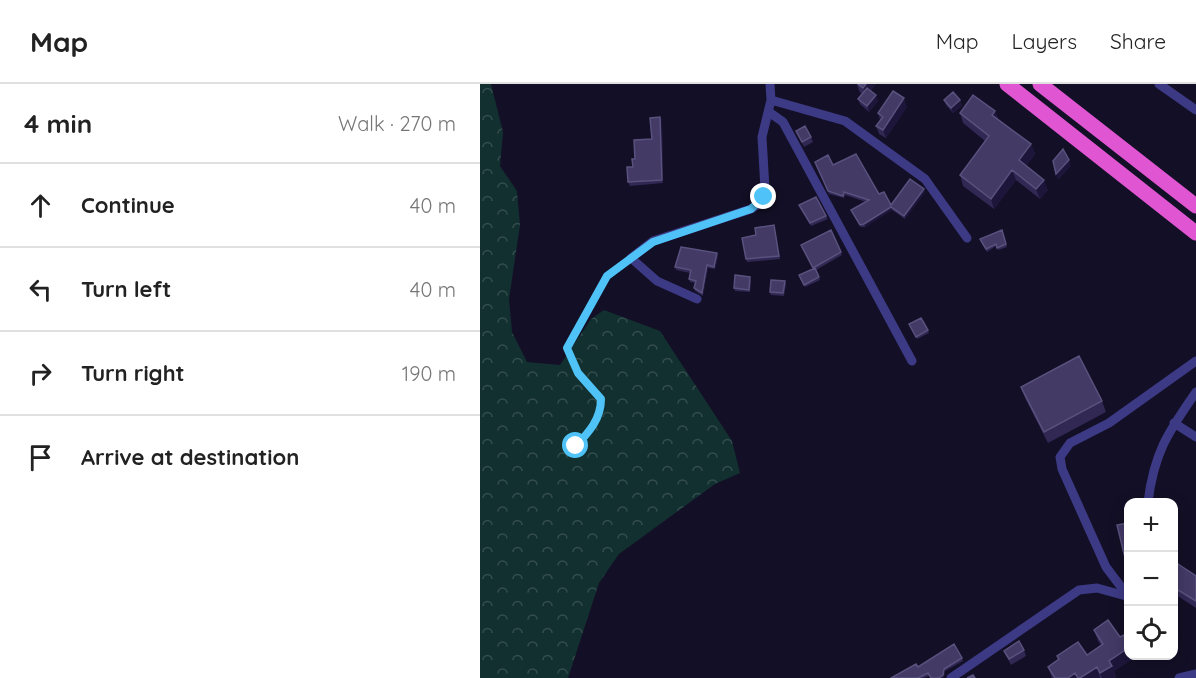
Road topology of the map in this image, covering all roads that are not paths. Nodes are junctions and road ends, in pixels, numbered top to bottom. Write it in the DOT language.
graph roads {
  1 [pos="770,84"];
  2 [pos="1007,84"];
  3 [pos="1040,84"];
  4 [pos="1159,84"];
  5 [pos="771,100"];
  6 [pos="1196,110"];
  7 [pos="769,112"];
  8 [pos="1196,206"];
  9 [pos="1196,233"];
  10 [pos="967,238"];
  11 [pos="697,299"];
  12 [pos="912,361"];
  13 [pos="1196,361"];
  14 [pos="1196,392"];
  15 [pos="1174,423"];
  16 [pos="1196,436"];
  17 [pos="1149,498"];
  18 [pos="1124,592"];
  19 [pos="1124,596"];
  20 [pos="1196,674"];
  21 [pos="951,678"];
  22 [pos="1179,678"];
  1 -- 5 [label="street"];
  2 -- 9 [label="highway"];
  3 -- 8 [label="highway"];
  4 -- 6 [label="street"];
  5 -- 7 [label="street"];
  5 -- 10 [label="street"];
  7 -- 11 [label="street"];
  7 -- 12 [label="street"];
  13 -- 18 [label="street"];
  14 -- 15 [label="street"];
  15 -- 16 [label="street"];
  15 -- 17 [label="street"];
  19 -- 21 [label="street"];
  20 -- 22 [label="street"];
}
